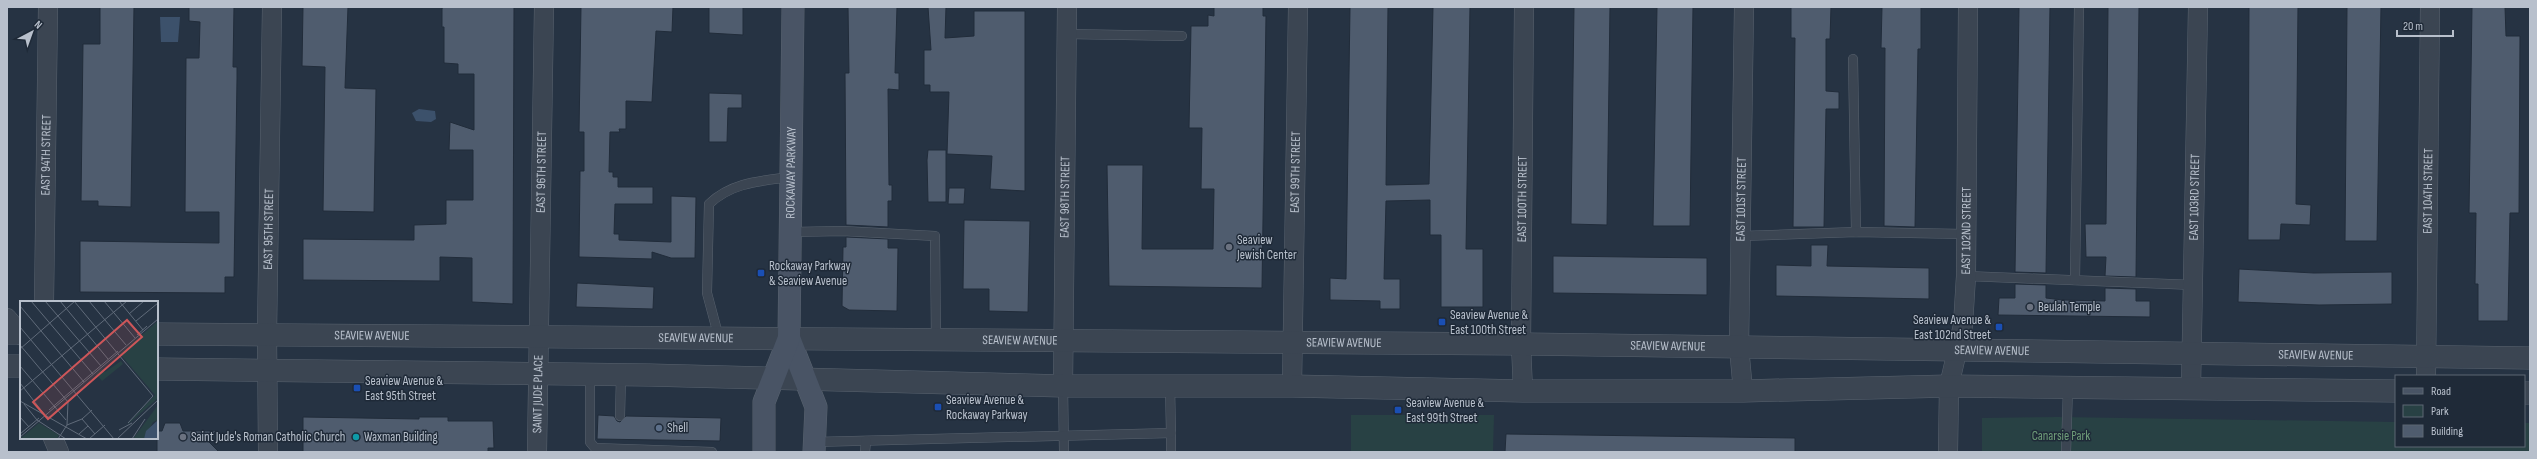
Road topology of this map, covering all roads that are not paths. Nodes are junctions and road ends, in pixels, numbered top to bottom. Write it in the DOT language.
graph roads {
  1 [pos="48,7"];
  2 [pos="272,7"];
  3 [pos="544,7"];
  4 [pos="793,7"];
  5 [pos="1068,7"];
  6 [pos="1298,7"];
  7 [pos="1524,7"];
  8 [pos="1744,7"];
  9 [pos="1968,7"];
  10 [pos="2079,7"];
  11 [pos="2198,7"];
  12 [pos="2430,7"];
  13 [pos="1067,34"];
  14 [pos="1182,36"];
  15 [pos="1853,58"];
  16 [pos="791,177"];
  17 [pos="791,232"];
  18 [pos="1856,232"];
  19 [pos="1965,234"];
  20 [pos="1741,236"];
  21 [pos="1966,276"];
  22 [pos="2075,280"];
  23 [pos="2194,285"];
  24 [pos="44,301"];
  25 [pos="7,318"];
  26 [pos="7,333"];
  27 [pos="20,333"];
  28 [pos="20,334"];
  29 [pos="158,334"];
  30 [pos="267,334"];
  31 [pos="538,336"];
  32 [pos="719,338"];
  33 [pos="789,338"];
  34 [pos="936,340"];
  35 [pos="1062,341"];
  36 [pos="1292,343"];
  37 [pos="1521,344"];
  38 [pos="1739,347"];
  39 [pos="1957,351"];
  40 [pos="2193,352"];
  41 [pos="2530,358"];
  42 [pos="7,366"];
  43 [pos="20,366"];
  44 [pos="2427,366"];
  45 [pos="158,369"];
  46 [pos="267,371"];
  47 [pos="538,375"];
  48 [pos="590,375"];
  49 [pos="621,376"];
  50 [pos="773,378"];
  51 [pos="806,380"];
  52 [pos="1063,386"];
  53 [pos="1170,386"];
  54 [pos="1292,386"];
  55 [pos="1949,386"];
  56 [pos="2068,387"];
  57 [pos="2191,388"];
  58 [pos="1523,391"];
  59 [pos="1743,391"];
  60 [pos="2395,391"];
  61 [pos="620,416"];
  62 [pos="1171,433"];
  63 [pos="1065,436"];
  64 [pos="53,439"];
  65 [pos="866,441"];
  66 [pos="814,447"];
  67 [pos="59,452"];
  68 [pos="268,452"];
  69 [pos="537,452"];
  70 [pos="712,452"];
  71 [pos="764,452"];
  72 [pos="865,452"];
  73 [pos="1064,452"];
  74 [pos="1171,452"];
  75 [pos="1948,452"];
  76 [pos="2066,452"];
  1 -- 24 [label="street, EAST 94TH STREET"];
  2 -- 30 [label="street, EAST 95TH STREET"];
  3 -- 31 [label="street, EAST 96TH STREET"];
  4 -- 16 [label="main road, ROCKAWAY PARKWAY"];
  5 -- 13 [label="street, EAST 98TH STREET"];
  6 -- 36 [label="street, EAST 99TH STREET"];
  7 -- 37 [label="street, EAST 100TH STREET"];
  8 -- 20 [label="street, EAST 101ST STREET"];
  9 -- 19 [label="street, EAST 102ND STREET"];
  10 -- 22 [label="lane"];
  11 -- 23 [label="street, EAST 103RD STREET"];
  12 -- 44 [label="street, EAST 104TH STREET"];
  13 -- 14 [label="lane"];
  13 -- 35 [label="street, EAST 98TH STREET"];
  15 -- 18 [label="lane"];
  16 -- 17 [label="main road, ROCKAWAY PARKWAY"];
  16 -- 32 [label="lane"];
  17 -- 33 [label="main road, ROCKAWAY PARKWAY"];
  17 -- 34 [label="lane"];
  18 -- 19 [label="lane"];
  18 -- 20 [label="lane"];
  19 -- 21 [label="street, EAST 102ND STREET"];
  20 -- 38 [label="street, EAST 101ST STREET"];
  21 -- 22 [label="lane"];
  21 -- 39 [label="street, EAST 102ND STREET"];
  22 -- 23 [label="lane"];
  23 -- 40 [label="street, EAST 103RD STREET"];
  25 -- 27 [label="street"];
  26 -- 28 [label="street"];
  29 -- 30 [label="street, SEAVIEW AVENUE"];
  30 -- 31 [label="street, SEAVIEW AVENUE"];
  30 -- 46 [label="street, EAST 95TH STREET"];
  31 -- 32 [label="street, SEAVIEW AVENUE"];
  31 -- 47 [label="street, SAINT JUDE PLACE"];
  32 -- 33 [label="street, SEAVIEW AVENUE"];
  33 -- 34 [label="street, SEAVIEW AVENUE"];
  33 -- 50 [label="main road, ROCKAWAY PARKWAY"];
  33 -- 51 [label="main road, ROCKAWAY PARKWAY"];
  34 -- 35 [label="street, SEAVIEW AVENUE"];
  35 -- 36 [label="street, SEAVIEW AVENUE"];
  35 -- 52 [label="street, EAST 98TH STREET"];
  36 -- 37 [label="street, SEAVIEW AVENUE"];
  36 -- 54 [label="street, EAST 99TH STREET"];
  37 -- 38 [label="street, SEAVIEW AVENUE"];
  37 -- 58 [label="street, EAST 100TH STREET"];
  38 -- 39 [label="street, SEAVIEW AVENUE"];
  38 -- 59 [label="street, EAST 101ST STREET"];
  39 -- 40 [label="street, SEAVIEW AVENUE"];
  39 -- 55 [label="street, EAST 102ND STREET"];
  40 -- 44 [label="street, SEAVIEW AVENUE"];
  40 -- 57 [label="street, EAST 103RD STREET"];
  41 -- 44 [label="street, SEAVIEW AVENUE"];
  42 -- 43 [label="street"];
  45 -- 46 [label="street"];
  46 -- 47 [label="street"];
  46 -- 68 [label="street, EAST 95TH STREET"];
  47 -- 48 [label="street"];
  47 -- 69 [label="street, SAINT JUDE PLACE"];
  48 -- 49 [label="street"];
  48 -- 70 [label="lane"];
  49 -- 50 [label="street"];
  49 -- 61 [label="lane"];
  50 -- 51 [label="street"];
  50 -- 71 [label="main road, ROCKAWAY PARKWAY"];
  51 -- 52 [label="street"];
  51 -- 66 [label="main road, ROCKAWAY PARKWAY"];
  52 -- 53 [label="street"];
  52 -- 63 [label="lane"];
  53 -- 54 [label="street"];
  53 -- 62 [label="lane"];
  54 -- 58 [label="street"];
  55 -- 56 [label="street"];
  55 -- 59 [label="street"];
  55 -- 75 [label="street, EAST 102ND STREET"];
  56 -- 57 [label="street"];
  56 -- 76 [label="lane"];
  57 -- 60 [label="street"];
  58 -- 59 [label="street"];
  62 -- 63 [label="lane"];
  62 -- 74 [label="lane"];
  63 -- 65 [label="lane"];
  63 -- 73 [label="lane"];
  64 -- 67 [label="street"];
  65 -- 66 [label="lane"];
  65 -- 72 [label="lane"];
}
